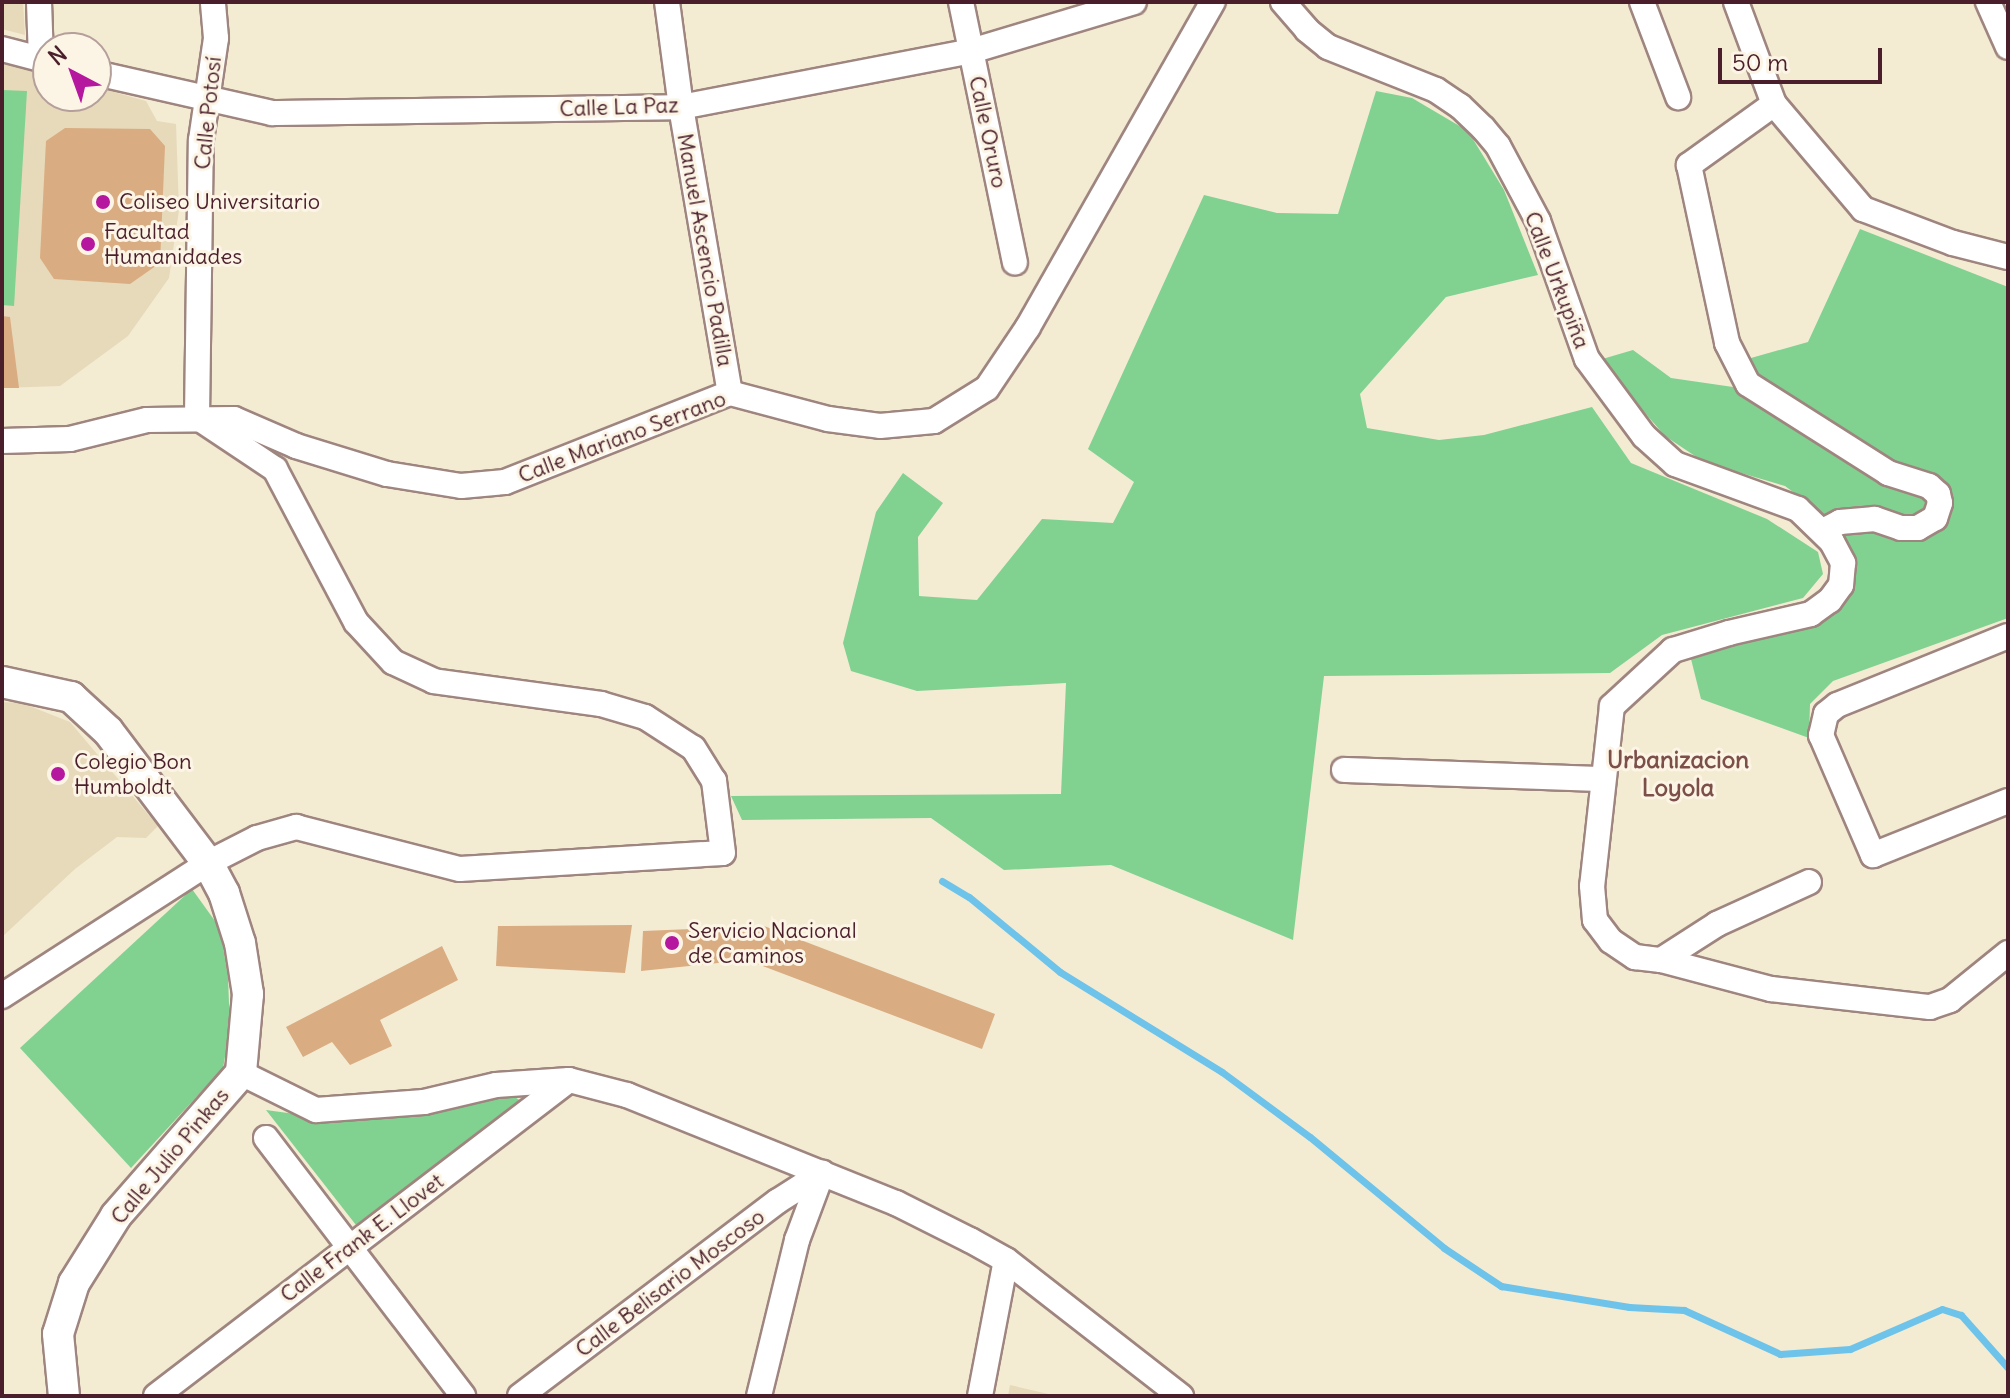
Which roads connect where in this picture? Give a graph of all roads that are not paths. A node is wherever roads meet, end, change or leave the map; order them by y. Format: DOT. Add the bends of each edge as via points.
graph roads {
  1 [pos="39,2"];
  2 [pos="213,2"];
  3 [pos="667,2"];
  4 [pos="961,2"];
  5 [pos="1134,2"];
  6 [pos="1213,2"];
  7 [pos="1283,2"];
  8 [pos="1642,2"];
  9 [pos="1736,2"];
  10 [pos="1988,2"];
  11 [pos="42,32"];
  12 [pos="2008,47"];
  13 [pos="2,49"];
  14 [pos="971,51"];
  15 [pos="32,57"];
  16 [pos="112,77"];
  17 [pos="1678,97"];
  18 [pos="207,101"];
  19 [pos="1774,104"];
  20 [pos="681,107"];
  21 [pos="2008,257"];
  22 [pos="1015,262"];
  23 [pos="730,393"];
  24 [pos="197,417"];
  25 [pos="2,441"];
  26 [pos="1823,531"];
  27 [pos="2008,636"];
  28 [pos="2,682"];
  29 [pos="1344,770"];
  30 [pos="1601,779"];
  31 [pos="2008,801"];
  32 [pos="208,863"];
  33 [pos="1809,882"];
  34 [pos="2008,953"];
  35 [pos="1661,960"];
  36 [pos="2,996"];
  37 [pos="241,1073"];
  38 [pos="569,1080"];
  39 [pos="266,1138"];
  40 [pos="822,1173"];
  41 [pos="350,1247"];
  42 [pos="1006,1260"];
  43 [pos="64,1396"];
  44 [pos="156,1396"];
  45 [pos="463,1396"];
  46 [pos="520,1396"];
  47 [pos="759,1396"];
  48 [pos="980,1396"];
  49 [pos="1181,1396"];
  1 -- 11 [label="street"];
  2 -- 18 [label="street, Calle Potosí" via="216,38"];
  3 -- 20 [label="street, Manuel Ascencio Padilla"];
  4 -- 14 [label="street, Calle Oruro"];
  5 -- 14 [label="street, Calle La Paz"];
  6 -- 23 [label="street, Calle Mariano Serrano" via="1028,327 987,388 934,421 880,426 828,419"];
  7 -- 26 [label="street, Calle Urkupiña" via="1328,47 1436,90 1498,146 1538,221 1587,359 1644,436 1675,464 1798,509"];
  8 -- 17 [label="street"];
  9 -- 19 [label="street"];
  10 -- 12 [label="street"];
  13 -- 15 [label="street"];
  14 -- 20 [label="street, Calle La Paz"];
  14 -- 22 [label="street, Calle Oruro"];
  16 -- 18 [label="street, Calle La Paz"];
  18 -- 20 [label="street, Calle La Paz" via="272,113"];
  18 -- 24 [label="street, Calle Potosí" via="201,140"];
  19 -- 21 [label="street" via="1863,209"];
  19 -- 26 [label="street" via="1689,165 1727,343 1748,384 1888,473 1929,486 1940,503 1935,518 1918,528 1875,519 1840,522"];
  20 -- 23 [label="street, Manuel Ascencio Padilla"];
  23 -- 24 [label="street, Calle Mariano Serrano" via="505,482 461,486 387,474 296,446 234,419"];
  24 -- 25 [label="street, Calle Mariano Serrano" via="147,420 70,439"];
  24 -- 32 [label="street" via="275,469 356,622 393,662 434,681 601,704 645,717 693,748 714,781 723,853 460,869 296,827 257,838"];
  26 -- 30 [label="street, Calle Urkupiña" via="1843,563 1841,585 1830,600 1811,614 1673,650 1612,706"];
  27 -- 31 [label="street" via="1837,705 1826,714 1821,735 1873,855"];
  28 -- 32 [label="street, Calle Julio Pinkas" via="71,697 108,731"];
  29 -- 30 [label="street"];
  30 -- 35 [label="street, Calle Urkupiña" via="1592,886 1595,920 1611,941 1635,957"];
  32 -- 36 [label="street"];
  32 -- 37 [label="street, Calle Julio Pinkas" via="240,943 248,994"];
  33 -- 35 [label="street" via="1717,924"];
  34 -- 35 [label="street, Calle Urkupiña" via="1950,1000 1930,1007 1771,989"];
  37 -- 38 [label="street" via="316,1110 424,1102 496,1085"];
  37 -- 43 [label="street, Calle Julio Pinkas" via="116,1216 74,1283 58,1334"];
  38 -- 40 [label="street" via="627,1095"];
  38 -- 41 [label="street, Calle Frank E. Llovet"];
  39 -- 41 [label="street"];
  40 -- 42 [label="street" via="896,1203"];
  40 -- 46 [label="street, Calle Belisario Moscoso"];
  40 -- 47 [label="street" via="797,1240"];
  41 -- 44 [label="street, Calle Frank E. Llovet"];
  41 -- 45 [label="street"];
  42 -- 48 [label="street"];
  42 -- 49 [label="street"];
}
